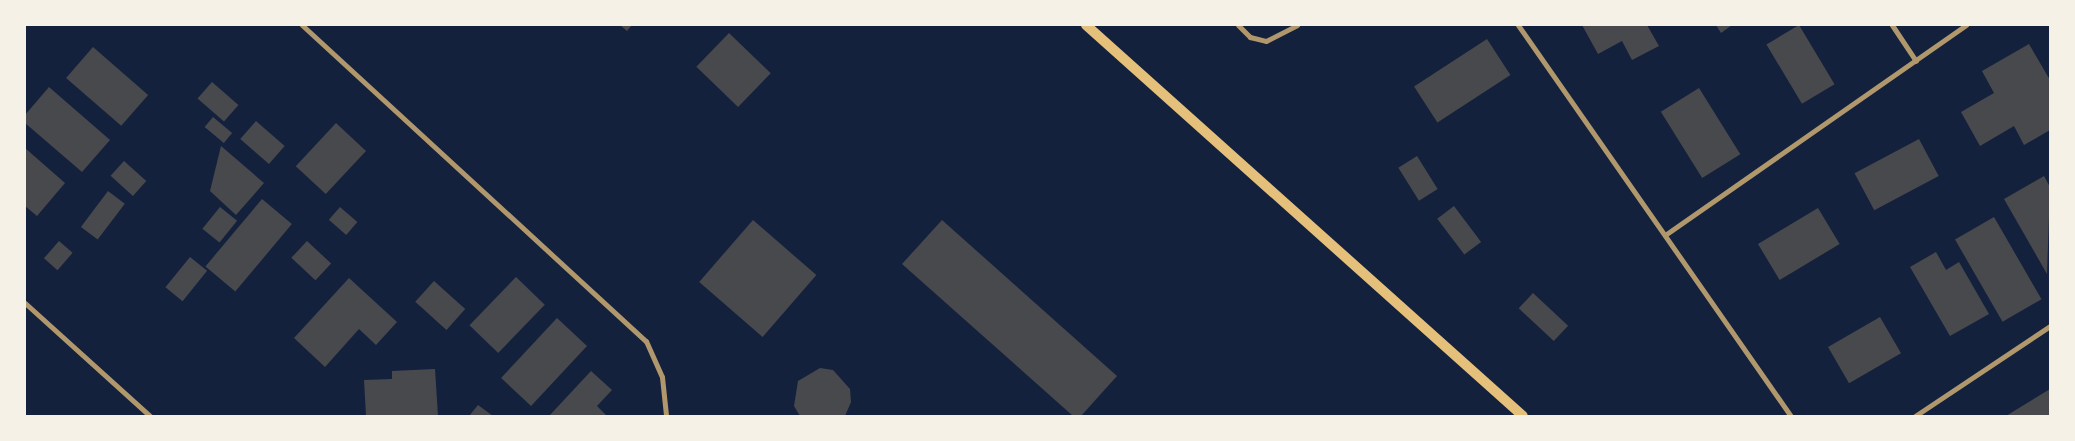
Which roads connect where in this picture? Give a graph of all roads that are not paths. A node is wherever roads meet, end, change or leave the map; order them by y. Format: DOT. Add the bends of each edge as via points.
graph roads {
  1 [pos="302,25"];
  2 [pos="1086,25"];
  3 [pos="1238,25"];
  4 [pos="1297,25"];
  5 [pos="1518,25"];
  6 [pos="1892,25"];
  7 [pos="1966,25"];
  8 [pos="1916,61"];
  9 [pos="1665,235"];
  10 [pos="25,303"];
  11 [pos="2050,326"];
  12 [pos="150,416"];
  13 [pos="666,416"];
  14 [pos="1523,416"];
  15 [pos="1791,416"];
  16 [pos="1915,416"];
  1 -- 13 [label="street" via="646,341 662,377"];
  2 -- 14 [label="main road"];
  3 -- 4 [label="street" via="1250,37 1266,40"];
  5 -- 9 [label="street"];
  6 -- 8 [label="street"];
  7 -- 8 [label="street"];
  8 -- 9 [label="street"];
  9 -- 15 [label="street"];
  10 -- 12 [label="street"];
  11 -- 16 [label="street"];
}
